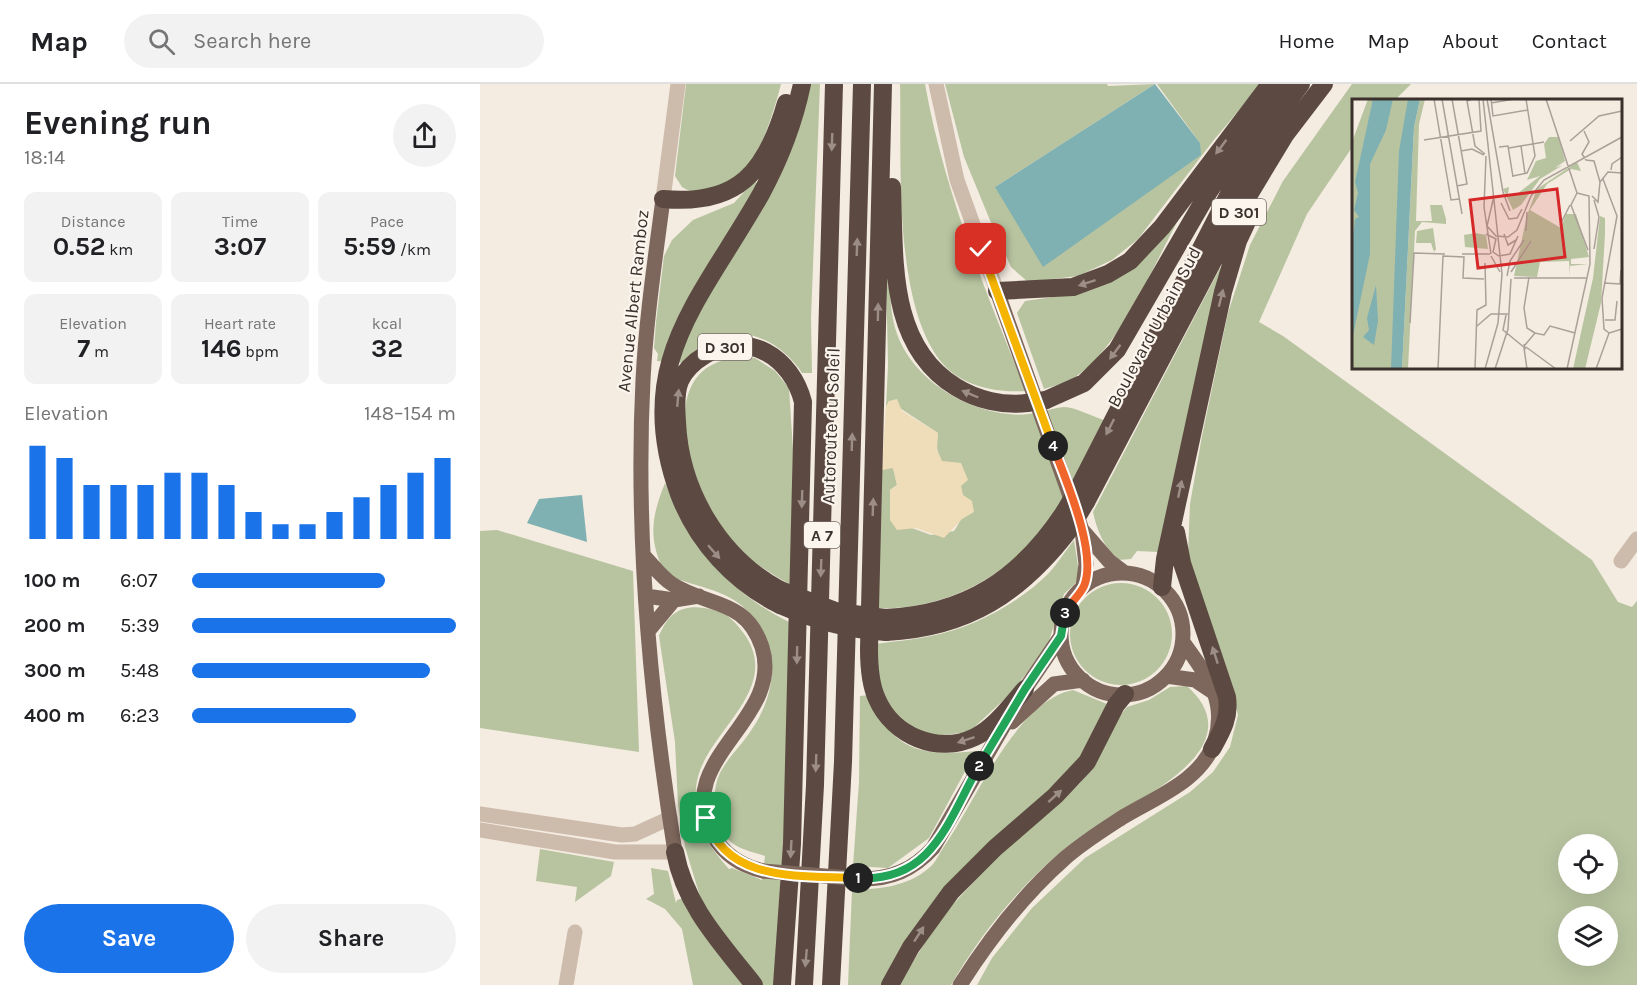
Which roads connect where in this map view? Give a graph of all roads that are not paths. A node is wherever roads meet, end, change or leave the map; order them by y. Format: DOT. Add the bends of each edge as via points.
graph roads {
  1 [pos="678,84"];
  2 [pos="790,84"];
  3 [pos="802,84"];
  4 [pos="834,84"];
  5 [pos="862,84"];
  6 [pos="884,84"];
  7 [pos="936,84"];
  8 [pos="1270,84"];
  9 [pos="1286,84"];
  10 [pos="1301,84"];
  11 [pos="1324,84"];
  12 [pos="1285,135"];
  13 [pos="663,200"];
  14 [pos="997,291"];
  15 [pos="1083,493"];
  16 [pos="1174,517"];
  17 [pos="1072,523"];
  18 [pos="1637,539"];
  19 [pos="643,555"];
  20 [pos="1622,561"];
  21 [pos="1125,573"];
  22 [pos="672,584"];
  23 [pos="1083,587"];
  24 [pos="1162,587"];
  25 [pos="646,591"];
  26 [pos="699,596"];
  27 [pos="780,598"];
  28 [pos="674,600"];
  29 [pos="649,630"];
  30 [pos="1061,636"];
  31 [pos="1183,642"];
  32 [pos="1166,676"];
  33 [pos="1083,680"];
  34 [pos="1025,689"];
  35 [pos="1213,692"];
  36 [pos="1125,694"];
  37 [pos="1003,730"];
  38 [pos="1212,749"];
  39 [pos="480,814"];
  40 [pos="670,818"];
  41 [pos="480,830"];
  42 [pos="675,852"];
  43 [pos="574,932"];
  44 [pos="566,985"];
  45 [pos="754,985"];
  46 [pos="782,985"];
  47 [pos="804,985"];
  48 [pos="831,985"];
  49 [pos="890,985"];
  50 [pos="962,985"];
  1 -- 13 [label="street, Avenue Albert Ramboz"];
  2 -- 13 [label="highway" via="771,144 743,182 709,199"];
  3 -- 27 [label="highway, D 301, one-way" via="777,163 685,322 666,377 663,407 667,455 691,520 728,568 757,592"];
  4 -- 47 [label="highway, Autoroute du Soleil / A 7, one-way" via="814,805"];
  48 -- 5 [label="highway, Autoroute du Soleil / A 7, one-way" via="843,762"];
  9 -- 6 [label="highway, one-way, bridge" via="1208,193 1117,350 1084,383 1027,404 999,403 959,389 931,367 910,334 897,281 889,100"];
  34 -- 6 [label="highway, one-way" via="981,734 943,744 917,739 896,725 881,706 871,680"];
  7 -- 14 [label="street" via="954,170"];
  8 -- 14 [label="highway, one-way" via="1162,227 1130,261 1073,287"];
  10 -- 15 [label="highway, D 301, one-way" via="1233,188"];
  11 -- 12 [label="highway, Boulevard Urbain Sud / D 301"];
  12 -- 15 [label="highway, Boulevard Urbain Sud / D 301"];
  16 -- 12 [label="highway, one-way" via="1230,267"];
  13 -- 19 [label="main road, Avenue Albert Ramboz" via="642,382"];
  14 -- 17 [label="main road"];
  15 -- 17 [label="highway, D 301, bridge"];
  16 -- 24 [label="highway"];
  38 -- 16 [label="highway, one-way" via="1225,726 1227,697 1182,563"];
  17 -- 21 [label="main road"];
  17 -- 23 [label="main road" via="1086,556"];
  17 -- 27 [label="highway, D 301, bridge" via="986,591 885,625"];
  18 -- 20 [label="street"];
  19 -- 22 [label="main road"];
  19 -- 25 [label="main road, Avenue Albert Ramboz"];
  21 -- 23 [label="main road" via="1103,576"];
  21 -- 24 [label="main road"];
  22 -- 25 [label="main road"];
  22 -- 26 [label="main road"];
  23 -- 30 [label="main road" via="1065,613"];
  24 -- 31 [label="main road" via="1178,608"];
  25 -- 28 [label="main road"];
  25 -- 29 [label="main road, Avenue Albert Ramboz"];
  26 -- 28 [label="main road"];
  26 -- 37 [label="main road, bridge" via="722,603 742,616 756,633 763,653 760,694 716,760 703,800 708,825 719,845 738,862 763,871 862,879 902,872 928,854 942,835"];
  27 -- 46 [label="highway, D 301, one-way" via="720,538 696,501 684,466 676,417 680,381 696,361 717,349 750,346 769,353 790,372 800,393 804,420 792,844"];
  28 -- 29 [label="main road"];
  29 -- 40 [label="main road, Avenue Albert Ramboz"];
  30 -- 33 [label="main road" via="1068,660"];
  30 -- 34 [label="main road"];
  31 -- 32 [label="main road"];
  31 -- 35 [label="main road" via="1208,675"];
  32 -- 35 [label="main road" via="1195,680"];
  32 -- 36 [label="main road" via="1147,689"];
  33 -- 36 [label="main road" via="1102,691"];
  33 -- 37 [label="main road" via="1054,684"];
  34 -- 37 [label="main road"];
  35 -- 38 [label="main road" via="1218,724"];
  49 -- 36 [label="highway, one-way" via="911,947 951,892 1087,762"];
  38 -- 50 [label="main road" via="1198,769 1183,781 1102,830 1054,868 1012,911"];
  39 -- 40 [label="street" via="622,835 641,832"];
  40 -- 42 [label="main road, Avenue Albert Ramboz"];
  41 -- 42 [label="street" via="615,852"];
  42 -- 45 [label="highway" via="693,903"];
  43 -- 44 [label="street"];
}
